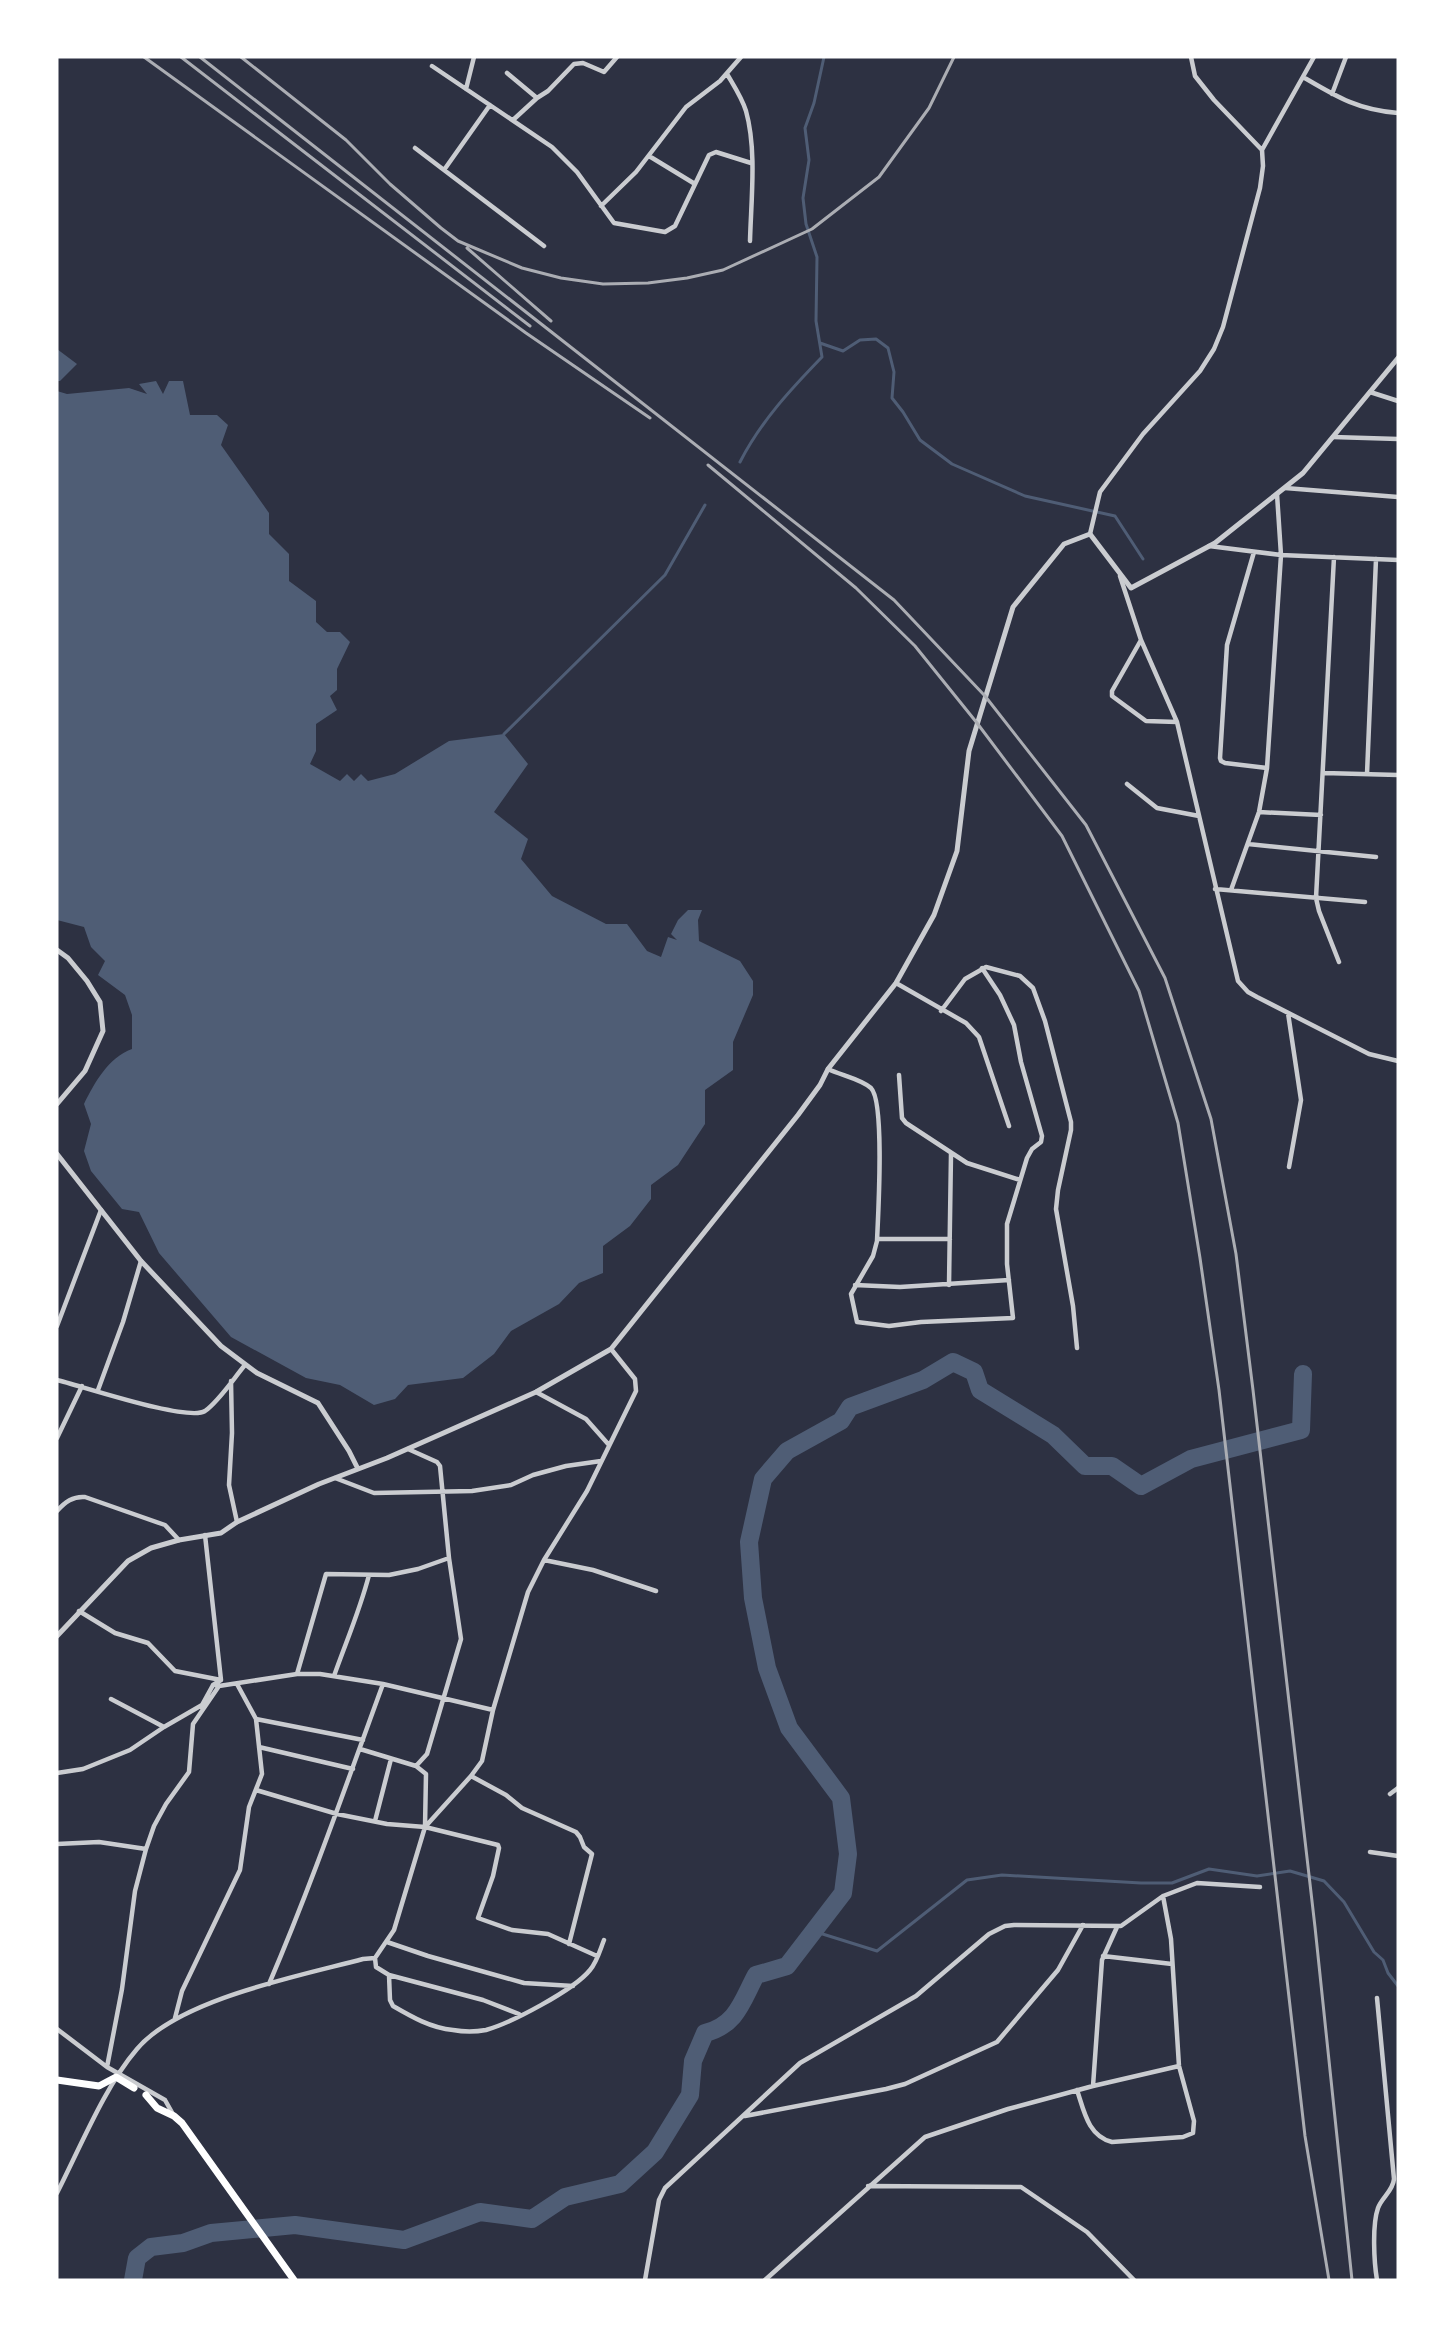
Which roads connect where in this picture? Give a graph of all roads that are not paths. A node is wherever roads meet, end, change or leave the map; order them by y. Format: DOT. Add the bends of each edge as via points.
graph roads {
  1 [pos="474,57"];
  2 [pos="617,57"];
  3 [pos="741,57"];
  4 [pos="1191,57"];
  5 [pos="1314,57"];
  6 [pos="1347,57"];
  7 [pos="432,66"];
  8 [pos="507,73"];
  9 [pos="727,74"];
  10 [pos="1303,77"];
  11 [pos="466,89"];
  12 [pos="1332,94"];
  13 [pos="537,98"];
  14 [pos="490,105"];
  15 [pos="1398,113"];
  16 [pos="513,120"];
  17 [pos="415,148"];
  18 [pos="1262,150"];
  19 [pos="649,156"];
  20 [pos="751,163"];
  21 [pos="444,170"];
  22 [pos="695,184"];
  23 [pos="601,206"];
  24 [pos="750,241"];
  25 [pos="544,246"];
  26 [pos="1398,358"];
  27 [pos="1370,392"];
  28 [pos="1398,401"];
  29 [pos="1333,437"];
  30 [pos="1398,439"];
  31 [pos="1285,488"];
  32 [pos="1277,494"];
  33 [pos="1398,497"];
  34 [pos="1090,534"];
  35 [pos="1209,546"];
  36 [pos="1254,552"];
  37 [pos="1281,555"];
  38 [pos="1335,557"];
  39 [pos="1376,559"];
  40 [pos="1398,560"];
  41 [pos="1120,573"];
  42 [pos="1141,640"];
  43 [pos="1177,722"];
  44 [pos="1267,768"];
  45 [pos="1324,773"];
  46 [pos="1367,774"];
  47 [pos="1398,775"];
  48 [pos="1127,784"];
  49 [pos="1259,812"];
  50 [pos="1322,815"];
  51 [pos="1199,816"];
  52 [pos="1248,844"];
  53 [pos="1320,852"];
  54 [pos="1376,857"];
  55 [pos="1215,889"];
  56 [pos="1232,890"];
  57 [pos="1316,898"];
  58 [pos="1365,902"];
  59 [pos="57,950"];
  60 [pos="1339,962"];
  61 [pos="982,968"];
  62 [pos="896,983"];
  63 [pos="941,1011"];
  64 [pos="1288,1013"];
  65 [pos="1398,1061"];
  66 [pos="828,1069"];
  67 [pos="898,1075"];
  68 [pos="57,1104"];
  69 [pos="1009,1126"];
  70 [pos="57,1154"];
  71 [pos="951,1154"];
  72 [pos="1289,1167"];
  73 [pos="1020,1180"];
  74 [pos="101,1210"];
  75 [pos="877,1239"];
  76 [pos="950,1239"];
  77 [pos="141,1261"];
  78 [pos="1009,1280"];
  79 [pos="855,1285"];
  80 [pos="949,1285"];
  81 [pos="57,1326"];
  82 [pos="1077,1348"];
  83 [pos="611,1349"];
  84 [pos="245,1365"];
  85 [pos="57,1380"];
  86 [pos="231,1381"];
  87 [pos="82,1386"];
  88 [pos="98,1390"];
  89 [pos="536,1392"];
  90 [pos="57,1438"];
  91 [pos="609,1445"];
  92 [pos="408,1449"];
  93 [pos="601,1461"];
  94 [pos="358,1469"];
  95 [pos="335,1478"];
  96 [pos="444,1492"];
  97 [pos="57,1511"];
  98 [pos="237,1522"];
  99 [pos="205,1535"];
  100 [pos="179,1540"];
  101 [pos="449,1558"];
  102 [pos="544,1560"];
  103 [pos="369,1575"];
  104 [pos="656,1591"];
  105 [pos="80,1611"];
  106 [pos="57,1636"];
  107 [pos="297,1674"];
  108 [pos="334,1676"];
  109 [pos="218,1684"];
  110 [pos="237,1684"];
  111 [pos="383,1684"];
  112 [pos="442,1698"];
  113 [pos="111,1699"];
  114 [pos="492,1710"];
  115 [pos="256,1719"];
  116 [pos="164,1727"];
  117 [pos="363,1740"];
  118 [pos="259,1747"];
  119 [pos="360,1749"];
  120 [pos="391,1759"];
  121 [pos="416,1766"];
  122 [pos="353,1769"];
  123 [pos="57,1773"];
  124 [pos="471,1776"];
  125 [pos="1398,1788"];
  126 [pos="256,1790"];
  127 [pos="1390,1794"];
  128 [pos="337,1814"];
  129 [pos="375,1821"];
  130 [pos="425,1827"];
  131 [pos="57,1844"];
  132 [pos="146,1849"];
  133 [pos="1370,1852"];
  134 [pos="1398,1856"];
  135 [pos="1260,1887"];
  136 [pos="1163,1896"];
  137 [pos="1083,1925"];
  138 [pos="1117,1926"];
  139 [pos="604,1941"];
  140 [pos="387,1942"];
  141 [pos="569,1944"];
  142 [pos="597,1956"];
  143 [pos="1103,1956"];
  144 [pos="375,1958"];
  145 [pos="1172,1964"];
  146 [pos="389,1975"];
  147 [pos="269,1984"];
  148 [pos="573,1986"];
  149 [pos="1377,1998"];
  150 [pos="520,2014"];
  151 [pos="175,2018"];
  152 [pos="57,2029"];
  153 [pos="1179,2066"];
  154 [pos="107,2067"];
  155 [pos="117,2076"];
  156 [pos="57,2080"];
  157 [pos="1093,2086"];
  158 [pos="134,2088"];
  159 [pos="1077,2090"];
  160 [pos="146,2095"];
  161 [pos="174,2116"];
  162 [pos="745,2116"];
  163 [pos="868,2186"];
  164 [pos="57,2193"];
  165 [pos="294,2280"];
  166 [pos="645,2280"];
  167 [pos="765,2280"];
  168 [pos="1134,2280"];
  169 [pos="1377,2280"];
  1 -- 11 [label="street"];
  2 -- 13 [label="street" via="604,72 583,63 574,64 548,92"];
  3 -- 9 [label="street"];
  4 -- 18 [label="street" via="1196,76 1214,100"];
  5 -- 10 [label="street"];
  6 -- 12 [label="street"];
  7 -- 11 [label="street"];
  8 -- 13 [label="street"];
  9 -- 19 [label="street" via="692,100"];
  9 -- 20 [label="street" via="746,112"];
  10 -- 12 [label="street"];
  10 -- 18 [label="street"];
  11 -- 14 [label="street"];
  12 -- 15 [label="street" via="1368,110"];
  13 -- 16 [label="street"];
  14 -- 16 [label="street"];
  14 -- 21 [label="street"];
  16 -- 23 [label="street" via="566,159"];
  17 -- 21 [label="street"];
  18 -- 34 [label="street" via="1260,188 1214,350 1100,492"];
  19 -- 22 [label="street"];
  19 -- 23 [label="street"];
  20 -- 22 [label="street" via="713,152"];
  20 -- 24 [label="street"];
  21 -- 25 [label="street"];
  22 -- 23 [label="street" via="670,231 620,225"];
  26 -- 27 [label="street"];
  27 -- 28 [label="street"];
  27 -- 29 [label="street"];
  29 -- 30 [label="street"];
  29 -- 31 [label="street" via="1304,473"];
  31 -- 32 [label="street"];
  31 -- 33 [label="street"];
  32 -- 35 [label="street"];
  32 -- 37 [label="street"];
  34 -- 41 [label="street"];
  34 -- 62 [label="street" via="1064,544 1013,607 969,751 957,851 934,915"];
  35 -- 36 [label="street"];
  35 -- 41 [label="street" via="1131,588"];
  36 -- 37 [label="street"];
  36 -- 44 [label="street" via="1227,645 1220,758 1225,763"];
  37 -- 38 [label="street"];
  37 -- 44 [label="street"];
  38 -- 39 [label="street"];
  38 -- 45 [label="street"];
  39 -- 40 [label="street"];
  39 -- 46 [label="street"];
  41 -- 42 [label="street"];
  42 -- 43 [label="street"];
  42 -- 43 [label="street" via="1112,696 1146,721"];
  43 -- 51 [label="street"];
  44 -- 49 [label="street"];
  45 -- 46 [label="street"];
  45 -- 50 [label="street"];
  46 -- 47 [label="street"];
  48 -- 51 [label="street" via="1157,808"];
  49 -- 50 [label="street"];
  49 -- 52 [label="street"];
  50 -- 53 [label="street"];
  51 -- 55 [label="street"];
  52 -- 53 [label="street"];
  52 -- 56 [label="street"];
  53 -- 54 [label="street"];
  53 -- 57 [label="street"];
  55 -- 56 [label="street"];
  55 -- 64 [label="street" via="1238,981 1248,992"];
  56 -- 57 [label="street"];
  57 -- 58 [label="street"];
  57 -- 60 [label="street"];
  59 -- 68 [label="street" via="96,995 103,1031 85,1071"];
  61 -- 63 [label="street" via="961,983"];
  61 -- 73 [label="street" via="1014,1025 1042,1136 1040,1144 1029,1153"];
  61 -- 82 [label="street" via="1020,976 1033,988 1058,1069 1071,1130 1057,1194 1057,1220"];
  62 -- 63 [label="street"];
  62 -- 66 [label="street"];
  63 -- 69 [label="street" via="966,1023 981,1040"];
  64 -- 65 [label="street" via="1369,1054"];
  64 -- 72 [label="street" via="1301,1100"];
  66 -- 75 [label="street" via="868,1086 876,1096 880,1147"];
  66 -- 83 [label="street" via="798,1115"];
  67 -- 71 [label="street" via="904,1121"];
  70 -- 74 [label="street"];
  71 -- 73 [label="street"];
  71 -- 76 [label="street"];
  73 -- 78 [label="street" via="1007,1224"];
  74 -- 77 [label="street"];
  74 -- 81 [label="street"];
  75 -- 76 [label="street"];
  75 -- 79 [label="street" via="873,1256"];
  76 -- 80 [label="street"];
  77 -- 84 [label="street" via="221,1346"];
  77 -- 88 [label="street"];
  78 -- 79 [label="street" via="1012,1319 890,1326 856,1322 850,1294"];
  78 -- 80 [label="street"];
  79 -- 80 [label="street"];
  83 -- 89 [label="street"];
  83 -- 91 [label="street" via="635,1378 636,1385 634,1397"];
  84 -- 86 [label="street"];
  84 -- 94 [label="street" via="318,1403"];
  85 -- 87 [label="street"];
  86 -- 88 [label="street" via="206,1410 198,1413 168,1411"];
  86 -- 98 [label="street" via="229,1485"];
  87 -- 88 [label="street"];
  87 -- 90 [label="street"];
  89 -- 91 [label="street" via="586,1419"];
  89 -- 92 [label="street"];
  91 -- 93 [label="street"];
  92 -- 94 [label="street"];
  92 -- 96 [label="street" via="439,1464"];
  93 -- 96 [label="street" via="561,1467 511,1485"];
  93 -- 102 [label="street"];
  94 -- 95 [label="street"];
  95 -- 96 [label="street" via="374,1493"];
  95 -- 98 [label="street"];
  96 -- 101 [label="street"];
  97 -- 100 [label="street" via="77,1496 85,1497 165,1525"];
  98 -- 99 [label="street" via="221,1533"];
  99 -- 100 [label="street"];
  99 -- 109 [label="street"];
  100 -- 105 [label="street" via="151,1548 128,1561"];
  101 -- 103 [label="street" via="402,1573"];
  101 -- 112 [label="street" via="461,1639"];
  102 -- 104 [label="street" via="593,1570"];
  102 -- 114 [label="street" via="528,1592"];
  103 -- 107 [label="street" via="326,1574"];
  103 -- 108 [label="street"];
  105 -- 106 [label="street"];
  105 -- 109 [label="street" via="115,1632 148,1643 175,1671"];
  107 -- 108 [label="street"];
  107 -- 110 [label="street"];
  108 -- 111 [label="street"];
  109 -- 110 [label="street"];
  109 -- 116 [label="street" via="202,1705"];
  109 -- 132 [label="street" via="193,1724 189,1772 158,1819"];
  110 -- 115 [label="street"];
  111 -- 112 [label="street"];
  111 -- 117 [label="street"];
  112 -- 114 [label="street"];
  112 -- 121 [label="street" via="427,1754"];
  113 -- 116 [label="street"];
  114 -- 124 [label="street" via="482,1761"];
  115 -- 117 [label="street"];
  115 -- 118 [label="street"];
  116 -- 123 [label="street" via="114,1758"];
  117 -- 119 [label="street"];
  118 -- 122 [label="street"];
  118 -- 126 [label="street" via="262,1774"];
  119 -- 120 [label="street"];
  119 -- 122 [label="street"];
  120 -- 121 [label="street"];
  120 -- 129 [label="street"];
  121 -- 130 [label="street" via="426,1774"];
  122 -- 128 [label="street"];
  124 -- 130 [label="street"];
  124 -- 141 [label="street" via="522,1808 576,1832 591,1852"];
  125 -- 127 [label="street"];
  126 -- 128 [label="street"];
  126 -- 151 [label="street" via="249,1808 240,1870 182,1991"];
  128 -- 129 [label="street"];
  128 -- 147 [label="street"];
  129 -- 130 [label="street"];
  130 -- 140 [label="street"];
  130 -- 141 [label="street" via="499,1846 479,1919 520,1932 543,1933"];
  131 -- 132 [label="street" via="99,1842"];
  132 -- 154 [label="street" via="135,1891"];
  133 -- 134 [label="street"];
  135 -- 136 [label="street" via="1197,1883"];
  136 -- 138 [label="street" via="1125,1925"];
  136 -- 145 [label="street"];
  137 -- 138 [label="street"];
  137 -- 162 [label="street" via="1014,1925 997,1930 924,1991 800,2063"];
  137 -- 162 [label="street" via="1058,1970 1004,2036 987,2048 905,2084"];
  138 -- 143 [label="street"];
  139 -- 142 [label="street"];
  140 -- 144 [label="street"];
  140 -- 148 [label="street" via="524,1983"];
  141 -- 142 [label="street"];
  142 -- 148 [label="street" via="590,1970"];
  143 -- 145 [label="street"];
  143 -- 157 [label="street"];
  144 -- 146 [label="street" via="376,1967"];
  144 -- 147 [label="street"];
  145 -- 153 [label="street"];
  146 -- 150 [label="street"];
  146 -- 150 [label="street" via="393,2006 428,2025 484,2030"];
  147 -- 151 [label="street"];
  148 -- 150 [label="street"];
  149 -- 169 [label="street" via="1394,2179 1378,2209 1374,2259"];
  151 -- 155 [label="street" via="138,2048"];
  152 -- 154 [label="street"];
  153 -- 157 [label="street"];
  153 -- 159 [label="street" via="1195,2127 1189,2136 1103,2140 1089,2125"];
  154 -- 155 [label="street"];
  155 -- 156 [label="main road" via="99,2086"];
  155 -- 158 [label="main road"];
  155 -- 161 [label="street" via="165,2100"];
  155 -- 164 [label="street"];
  157 -- 159 [label="street"];
  159 -- 163 [label="street" via="925,2137"];
  160 -- 161 [label="main road" via="157,2108"];
  161 -- 165 [label="main road" via="199,2145"];
  162 -- 166 [label="street" via="661,2193"];
  163 -- 167 [label="street"];
  163 -- 168 [label="street" via="1021,2187 1087,2232"];
}
